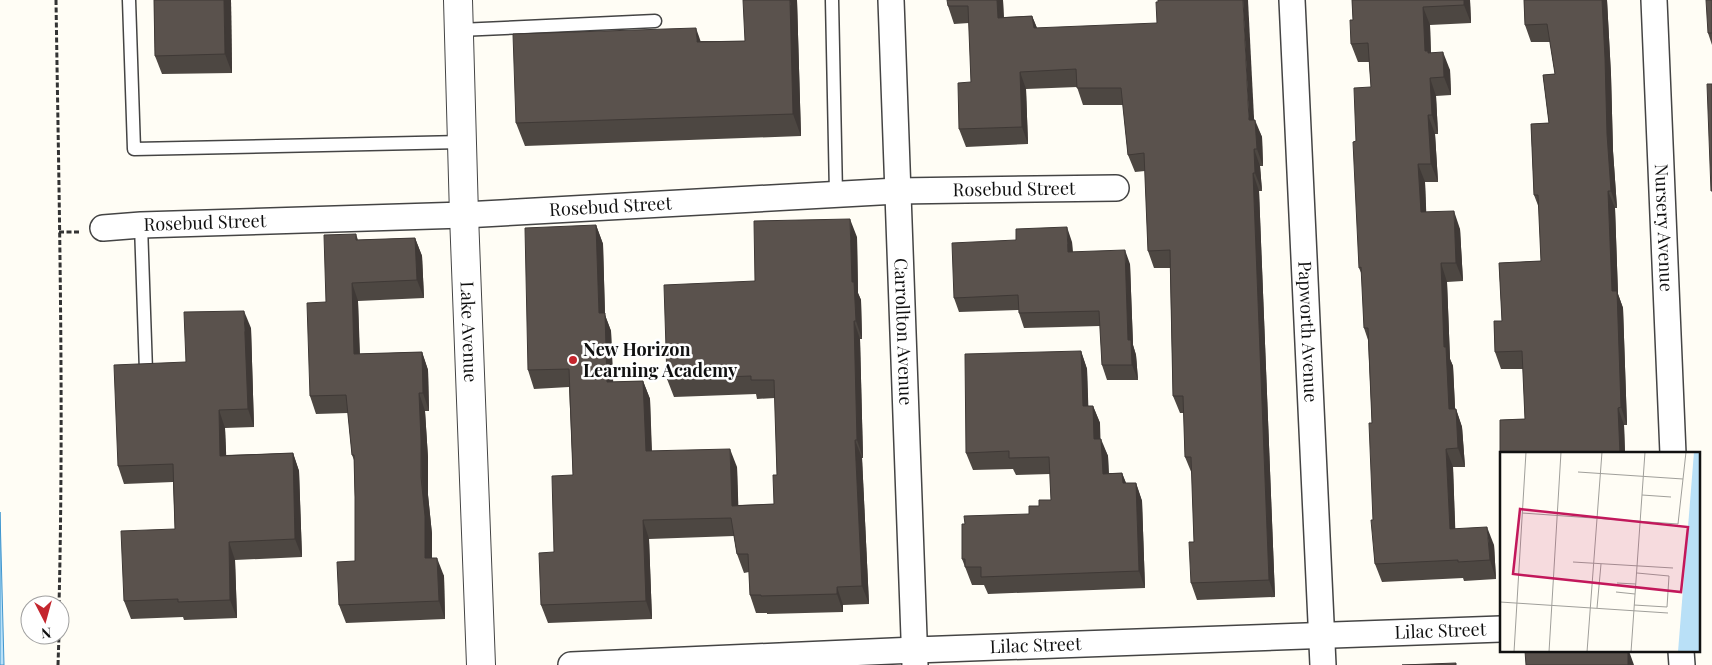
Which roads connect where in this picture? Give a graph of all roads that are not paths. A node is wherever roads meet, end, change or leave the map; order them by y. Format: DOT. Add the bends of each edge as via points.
graph roads {
  1 [pos="129,0"];
  2 [pos="458,0"];
  3 [pos="832,0"];
  4 [pos="891,0"];
  5 [pos="1292,0"];
  6 [pos="1654,0"];
  7 [pos="656,22"];
  8 [pos="459,30"];
  9 [pos="462,142"];
  10 [pos="1116,188"];
  11 [pos="897,191"];
  12 [pos="836,194"];
  13 [pos="464,215"];
  14 [pos="141,225"];
  15 [pos="103,228"];
  16 [pos="146,371"];
  17 [pos="1673,452"];
  18 [pos="1500,629"];
  19 [pos="1322,636"];
  20 [pos="1681,652"];
  21 [pos="915,658"];
  22 [pos="482,665"];
  23 [pos="571,665"];
  24 [pos="1323,665"];
  25 [pos="1682,665"];
  1 -- 9 [label="lane" via="134,149"];
  2 -- 8 [label="street, Lake Avenue"];
  3 -- 12 [label="lane"];
  4 -- 11 [label="street, Carrollton Avenue"];
  5 -- 19 [label="street, Papworth Avenue"];
  6 -- 17 [label="street, Nursery Avenue"];
  7 -- 8 [label="lane"];
  8 -- 9 [label="street, Lake Avenue"];
  9 -- 13 [label="street, Lake Avenue"];
  10 -- 11 [label="street, Rosebud Street"];
  11 -- 12 [label="street, Rosebud Street"];
  11 -- 21 [label="street, Carrollton Avenue"];
  12 -- 13 [label="street, Rosebud Street"];
  13 -- 14 [label="street, Rosebud Street"];
  13 -- 22 [label="street, Lake Avenue"];
  14 -- 15 [label="street, Rosebud Street"];
  14 -- 16 [label="lane"];
  18 -- 19 [label="street, Lilac Street"];
  19 -- 21 [label="street, Lilac Street"];
  19 -- 24 [label="street, Papworth Avenue"];
  20 -- 25 [label="street"];
  21 -- 23 [label="street, Lilac Street"];
}
